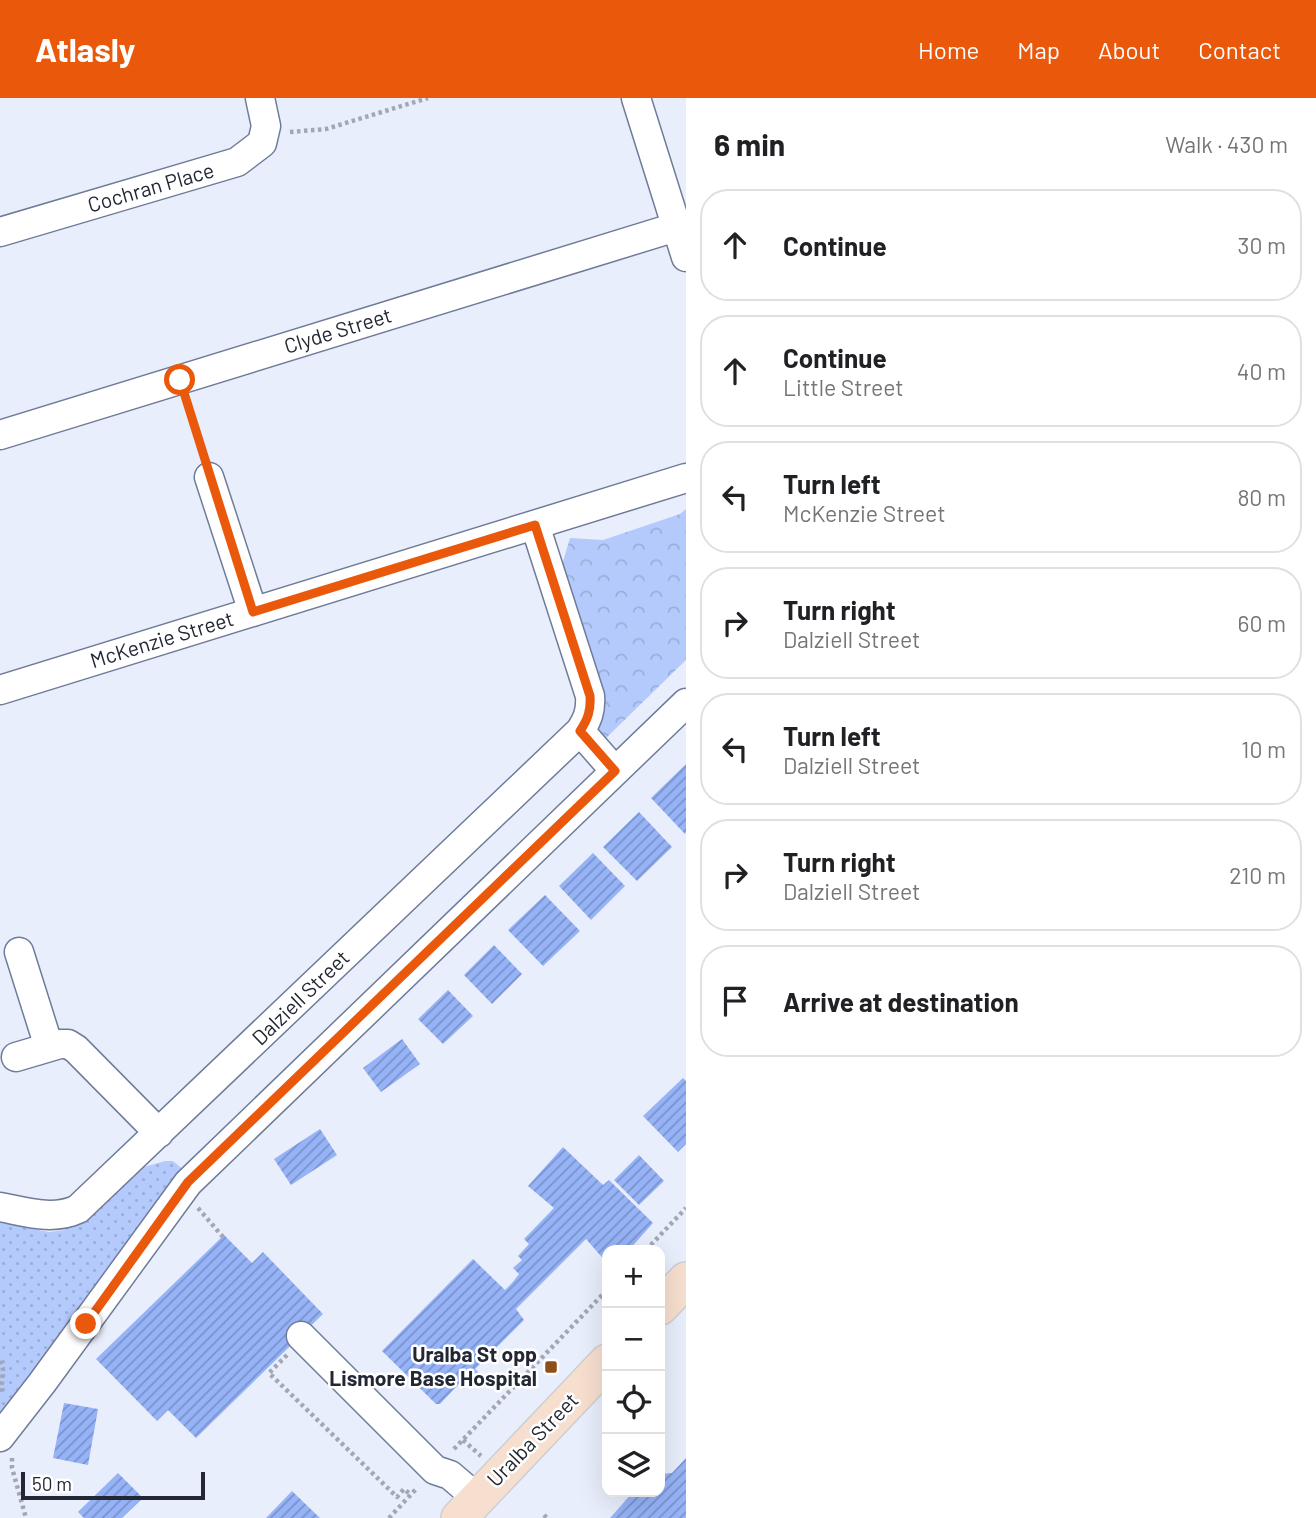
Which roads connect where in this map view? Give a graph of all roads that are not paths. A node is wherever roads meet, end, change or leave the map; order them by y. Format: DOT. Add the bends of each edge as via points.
graph roads {
  1 [pos="636,98"];
  2 [pos="263,113"];
  3 [pos="676,227"];
  4 [pos="0,232"];
  5 [pos="686,257"];
  6 [pos="0,435"];
  7 [pos="209,477"];
  8 [pos="686,478"];
  9 [pos="535,525"];
  10 [pos="253,612"];
  11 [pos="0,690"];
  12 [pos="686,704"];
  13 [pos="580,731"];
  14 [pos="615,771"];
  15 [pos="19,952"];
  16 [pos="49,1047"];
  17 [pos="16,1057"];
  18 [pos="159,1133"];
  19 [pos="0,1207"];
  20 [pos="686,1280"];
  21 [pos="665,1302"];
  22 [pos="298,1341"];
  23 [pos="602,1367"];
  24 [pos="0,1437"];
  25 [pos="468,1508"];
  1 -- 3 [label="street"];
  2 -- 4 [label="street, Cochran Place" via="262,143 237,162"];
  3 -- 5 [label="street"];
  3 -- 6 [label="street, Clyde Street"];
  7 -- 10 [label="street"];
  8 -- 9 [label="street, McKenzie Street"];
  9 -- 10 [label="street, McKenzie Street"];
  9 -- 13 [label="street, Dalziell Street" via="590,696 591,708"];
  10 -- 11 [label="street, McKenzie Street"];
  12 -- 14 [label="street"];
  13 -- 14 [label="street"];
  13 -- 18 [label="street, Dalziell Street"];
  14 -- 24 [label="street" via="188,1182"];
  15 -- 16 [label="street"];
  16 -- 17 [label="street"];
  16 -- 18 [label="street" via="68,1044 76,1049"];
  18 -- 19 [label="street, Dalziell Street" via="89,1200 68,1214"];
  20 -- 21 [label="main road"];
  22 -- 25 [label="street" via="435,1470 450,1475"];
  23 -- 25 [label="main road, Uralba Street"];
}
